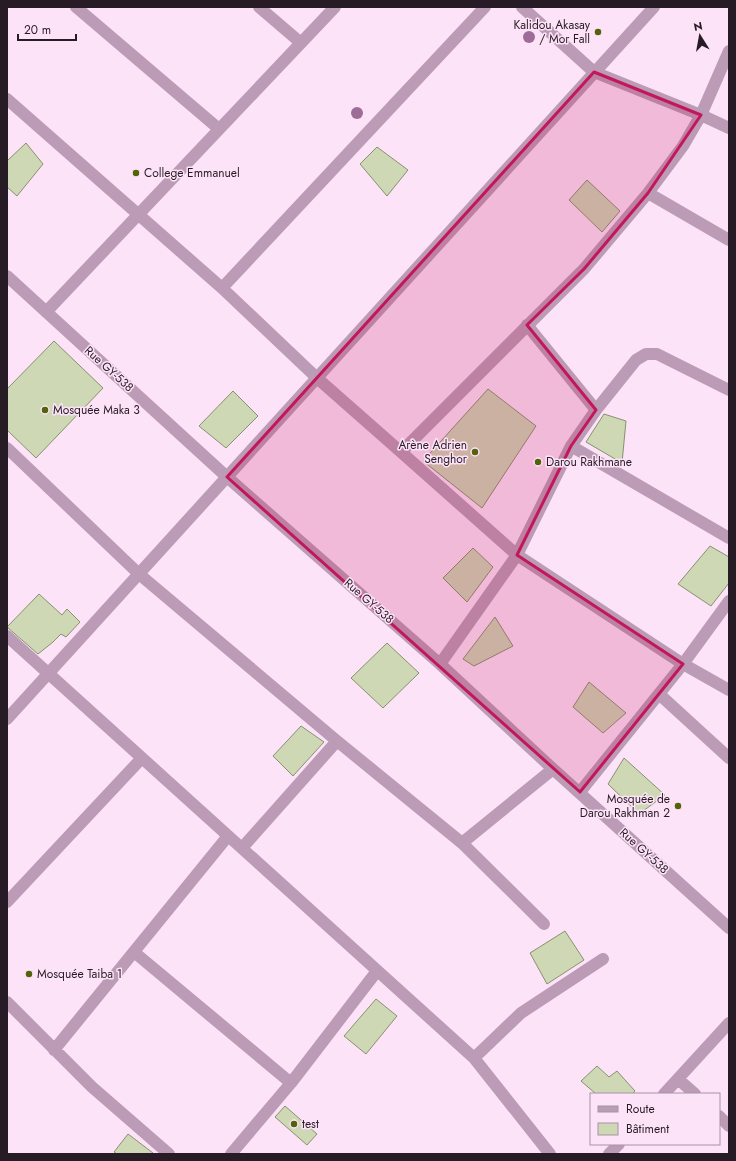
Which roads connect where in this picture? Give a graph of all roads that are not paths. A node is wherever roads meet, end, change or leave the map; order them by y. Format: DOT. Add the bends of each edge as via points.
graph roads {
  1 [pos="76,7"];
  2 [pos="259,7"];
  3 [pos="335,7"];
  4 [pos="485,7"];
  5 [pos="522,7"];
  6 [pos="654,7"];
  7 [pos="301,43"];
  8 [pos="729,51"];
  9 [pos="594,72"];
  10 [pos="7,99"];
  11 [pos="701,115"];
  12 [pos="729,128"];
  13 [pos="219,129"];
  14 [pos="648,194"];
  15 [pos="138,214"];
  16 [pos="729,240"];
  17 [pos="7,276"];
  18 [pos="222,288"];
  19 [pos="46,312"];
  20 [pos="527,325"];
  21 [pos="317,378"];
  22 [pos="729,390"];
  23 [pos="596,410"];
  24 [pos="571,446"];
  25 [pos="7,448"];
  26 [pos="401,452"];
  27 [pos="227,477"];
  28 [pos="729,538"];
  29 [pos="517,555"];
  30 [pos="139,574"];
  31 [pos="729,601"];
  32 [pos="7,636"];
  33 [pos="440,664"];
  34 [pos="683,664"];
  35 [pos="49,674"];
  36 [pos="729,690"];
  37 [pos="659,694"];
  38 [pos="7,719"];
  39 [pos="337,741"];
  40 [pos="142,758"];
  41 [pos="729,758"];
  42 [pos="553,769"];
  43 [pos="580,792"];
  44 [pos="228,836"];
  45 [pos="462,843"];
  46 [pos="242,848"];
  47 [pos="7,902"];
  48 [pos="544,924"];
  49 [pos="729,928"];
  50 [pos="134,952"];
  51 [pos="603,959"];
  52 [pos="377,971"];
  53 [pos="7,1002"];
  54 [pos="729,1023"];
  55 [pos="54,1050"];
  56 [pos="474,1058"];
  57 [pos="678,1079"];
  58 [pos="291,1083"];
  59 [pos="665,1093"];
  60 [pos="694,1093"];
  61 [pos="720,1117"];
  62 [pos="729,1126"];
  63 [pos="618,1145"];
  64 [pos="169,1154"];
  65 [pos="231,1154"];
  66 [pos="550,1154"];
  67 [pos="609,1154"];
  1 -- 13 [label="street"];
  2 -- 7 [label="street"];
  3 -- 7 [label="street"];
  4 -- 18 [label="street"];
  5 -- 9 [label="street"];
  6 -- 9 [label="street"];
  7 -- 13 [label="street"];
  8 -- 11 [label="street"];
  9 -- 11 [label="street"];
  9 -- 21 [label="street"];
  10 -- 15 [label="street"];
  11 -- 12 [label="street"];
  11 -- 14 [label="street" via="683,146"];
  13 -- 15 [label="street"];
  14 -- 16 [label="street"];
  14 -- 20 [label="street" via="584,269"];
  15 -- 18 [label="street"];
  15 -- 19 [label="street"];
  17 -- 19 [label="street, Rue GY-538"];
  18 -- 21 [label="street"];
  19 -- 27 [label="street, Rue GY-538"];
  20 -- 23 [label="street"];
  20 -- 26 [label="street"];
  21 -- 26 [label="street"];
  21 -- 27 [label="street"];
  22 -- 23 [label="street" via="657,354 646,354 636,360"];
  23 -- 24 [label="street"];
  24 -- 28 [label="street"];
  24 -- 29 [label="street"];
  25 -- 30 [label="street"];
  26 -- 29 [label="street"];
  27 -- 30 [label="street"];
  27 -- 33 [label="street, Rue GY-538"];
  29 -- 33 [label="street"];
  29 -- 34 [label="street"];
  30 -- 35 [label="street"];
  30 -- 39 [label="street"];
  31 -- 34 [label="street"];
  32 -- 35 [label="street"];
  33 -- 42 [label="street, Rue GY-538"];
  34 -- 36 [label="street"];
  34 -- 37 [label="street"];
  35 -- 38 [label="street"];
  35 -- 40 [label="street"];
  37 -- 41 [label="street"];
  37 -- 43 [label="street"];
  39 -- 45 [label="street"];
  39 -- 46 [label="street"];
  40 -- 44 [label="street"];
  40 -- 47 [label="street"];
  42 -- 43 [label="street, Rue GY-538"];
  42 -- 45 [label="street"];
  43 -- 49 [label="street, Rue GY-538"];
  44 -- 46 [label="street"];
  44 -- 50 [label="street"];
  45 -- 48 [label="street"];
  46 -- 52 [label="street"];
  50 -- 55 [label="street"];
  50 -- 58 [label="street"];
  51 -- 56 [label="street" via="521,1013"];
  52 -- 56 [label="street"];
  52 -- 58 [label="street"];
  53 -- 55 [label="street"];
  54 -- 57 [label="street"];
  55 -- 64 [label="street"];
  56 -- 66 [label="street"];
  57 -- 59 [label="street"];
  57 -- 60 [label="street"];
  58 -- 65 [label="street"];
  61 -- 62 [label="street"];
  63 -- 67 [label="street"];
}
